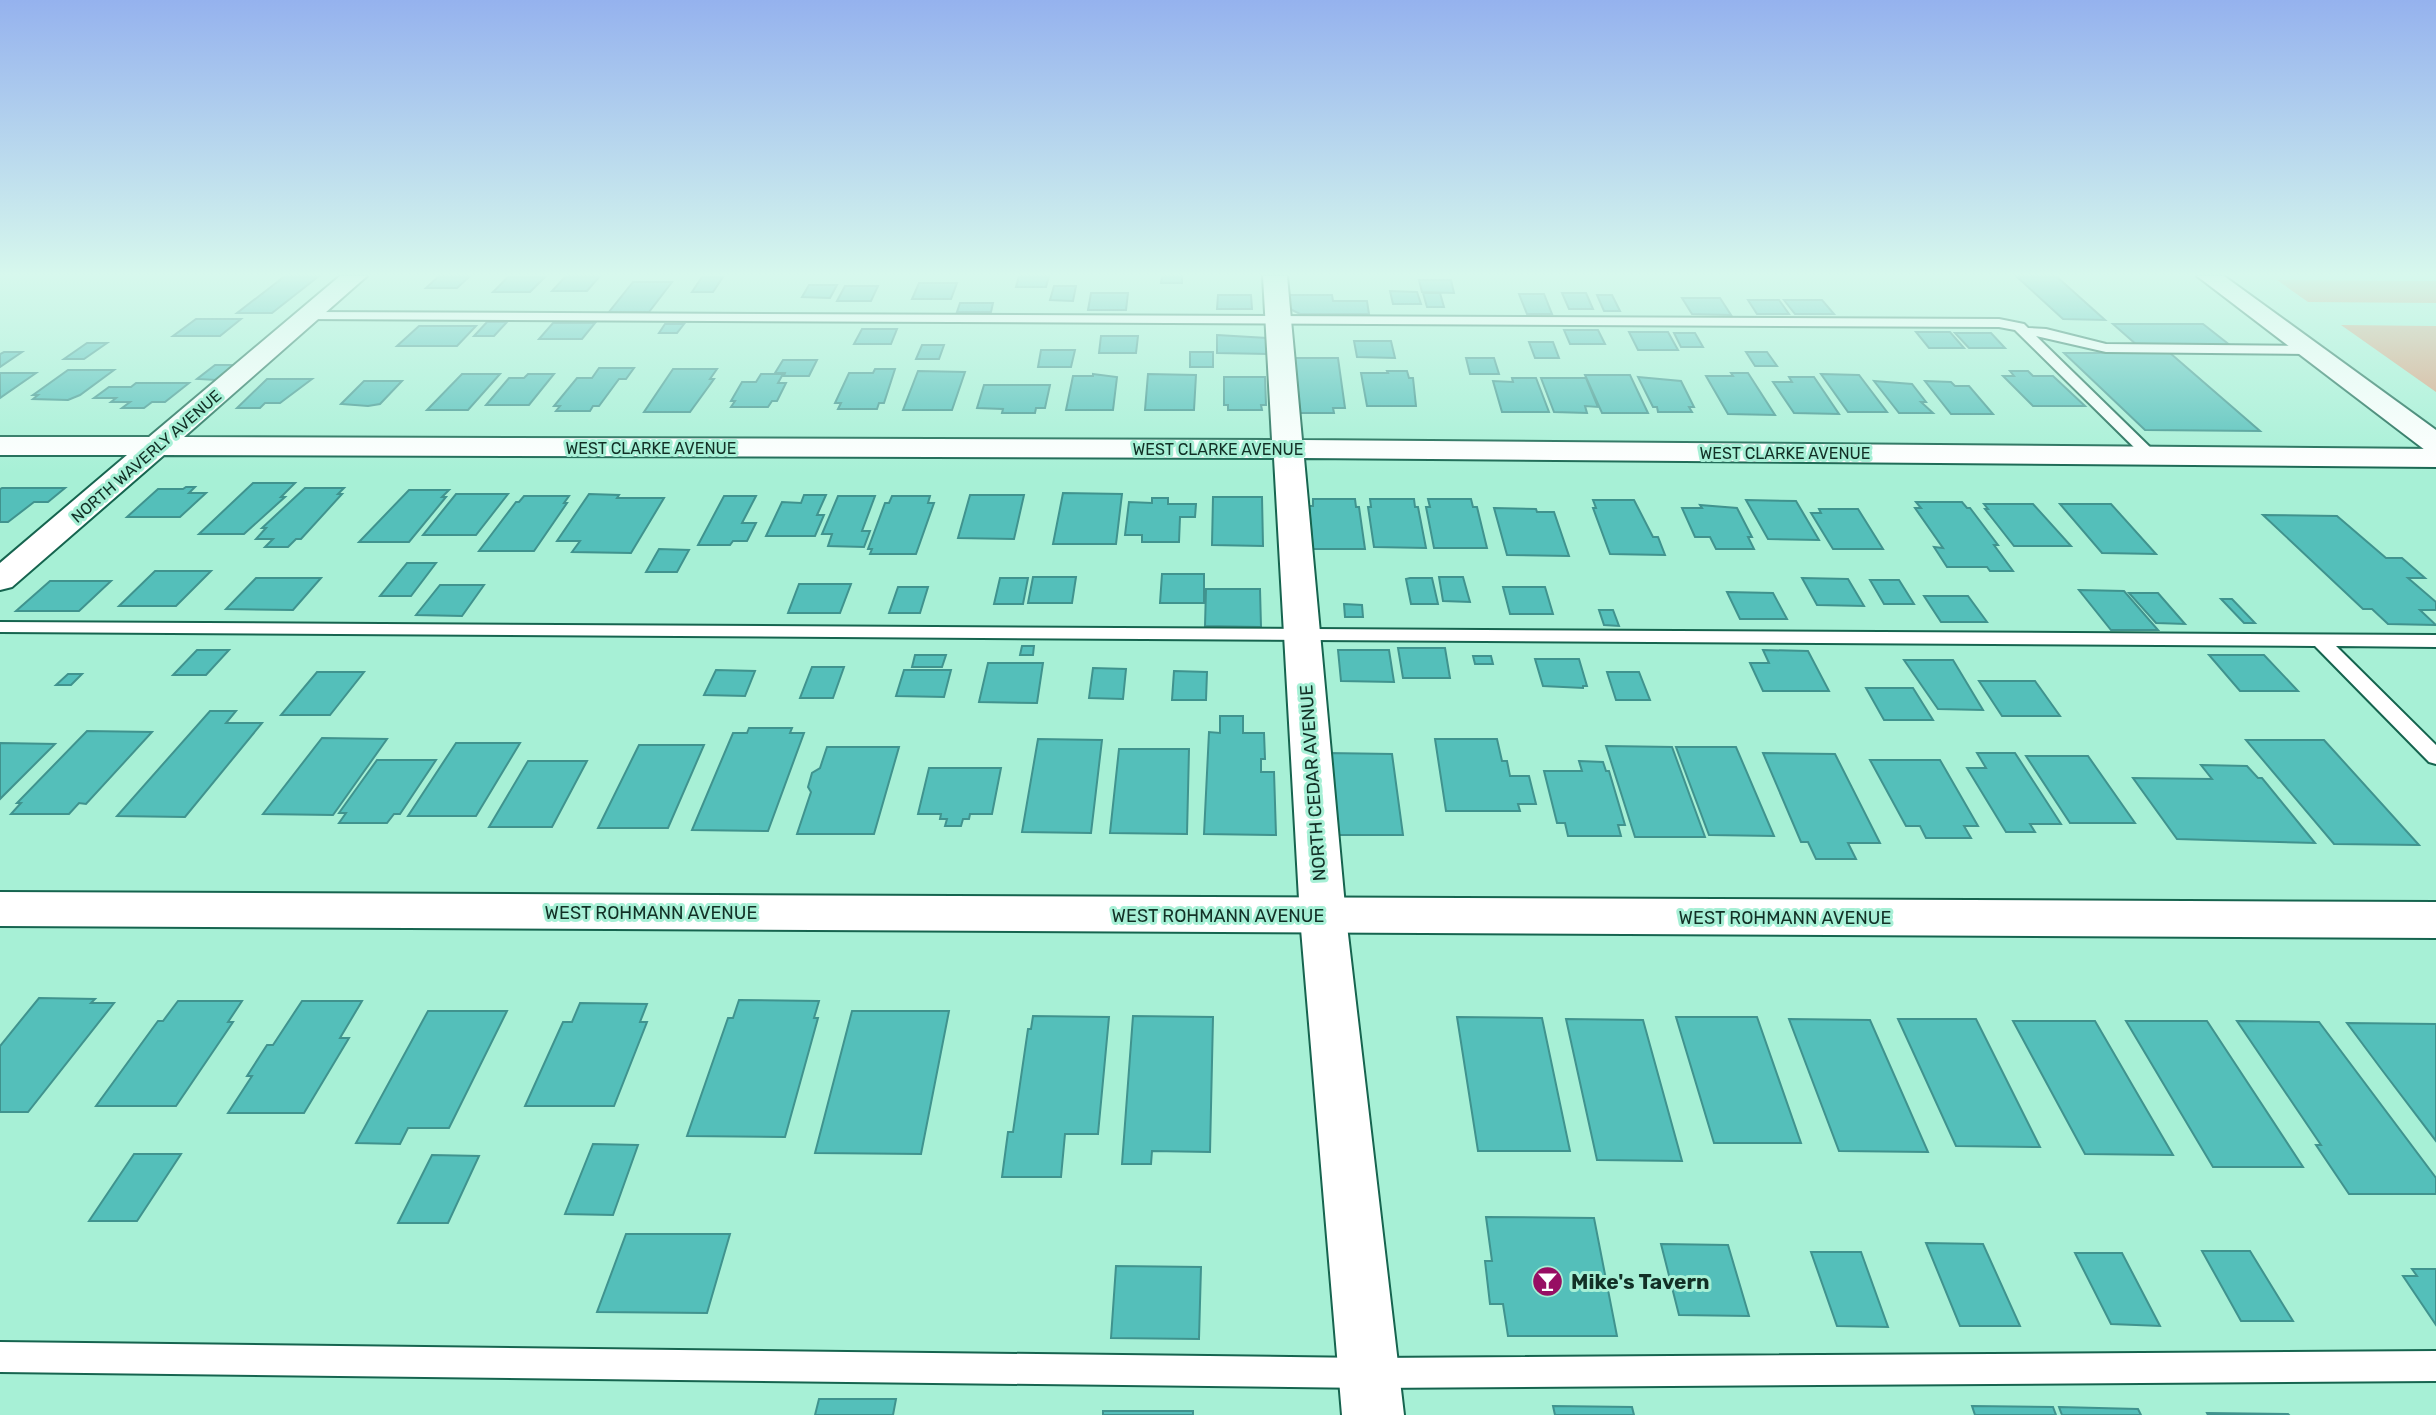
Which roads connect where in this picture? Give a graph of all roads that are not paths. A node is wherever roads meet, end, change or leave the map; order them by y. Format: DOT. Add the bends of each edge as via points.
graph roads {
  1 [pos="278,342"];
  2 [pos="1280,342"];
  3 [pos="2034,342"];
  4 [pos="2082,342"];
  5 [pos="2297,342"];
  6 [pos="2308,350"];
  7 [pos="2436,444"];
  8 [pos="0,446"];
  9 [pos="156,447"];
  10 [pos="1287,449"];
  11 [pos="2151,456"];
  12 [pos="2436,458"];
  13 [pos="0,580"];
  14 [pos="0,627"];
  15 [pos="1301,633"];
  16 [pos="2320,640"];
  17 [pos="2436,641"];
  18 [pos="2436,757"];
  19 [pos="0,909"];
  20 [pos="1323,917"];
  21 [pos="2436,920"];
  22 [pos="0,1357"];
  23 [pos="2436,1366"];
  24 [pos="1371,1394"];
  1 -- 9 [label="street, NORTH WAVERLY AVENUE"];
  2 -- 10 [label="street, NORTH CEDAR AVENUE"];
  3 -- 11 [label="lane"];
  4 -- 6 [label="lane" via="2106,348"];
  5 -- 6 [label="street"];
  6 -- 7 [label="street"];
  8 -- 9 [label="street, WEST CLARKE AVENUE"];
  9 -- 10 [label="street, WEST CLARKE AVENUE"];
  9 -- 13 [label="street, NORTH WAVERLY AVENUE"];
  10 -- 11 [label="street, WEST CLARKE AVENUE"];
  10 -- 15 [label="street, NORTH CEDAR AVENUE"];
  11 -- 12 [label="street, WEST CLARKE AVENUE"];
  14 -- 15 [label="lane"];
  15 -- 16 [label="lane"];
  15 -- 20 [label="street, NORTH CEDAR AVENUE"];
  16 -- 17 [label="lane"];
  16 -- 18 [label="lane"];
  19 -- 20 [label="street, WEST ROHMANN AVENUE"];
  20 -- 21 [label="street, WEST ROHMANN AVENUE"];
  20 -- 24 [label="street, NORTH CEDAR AVENUE"];
  22 -- 24 [label="lane"];
  23 -- 24 [label="lane"];
}
